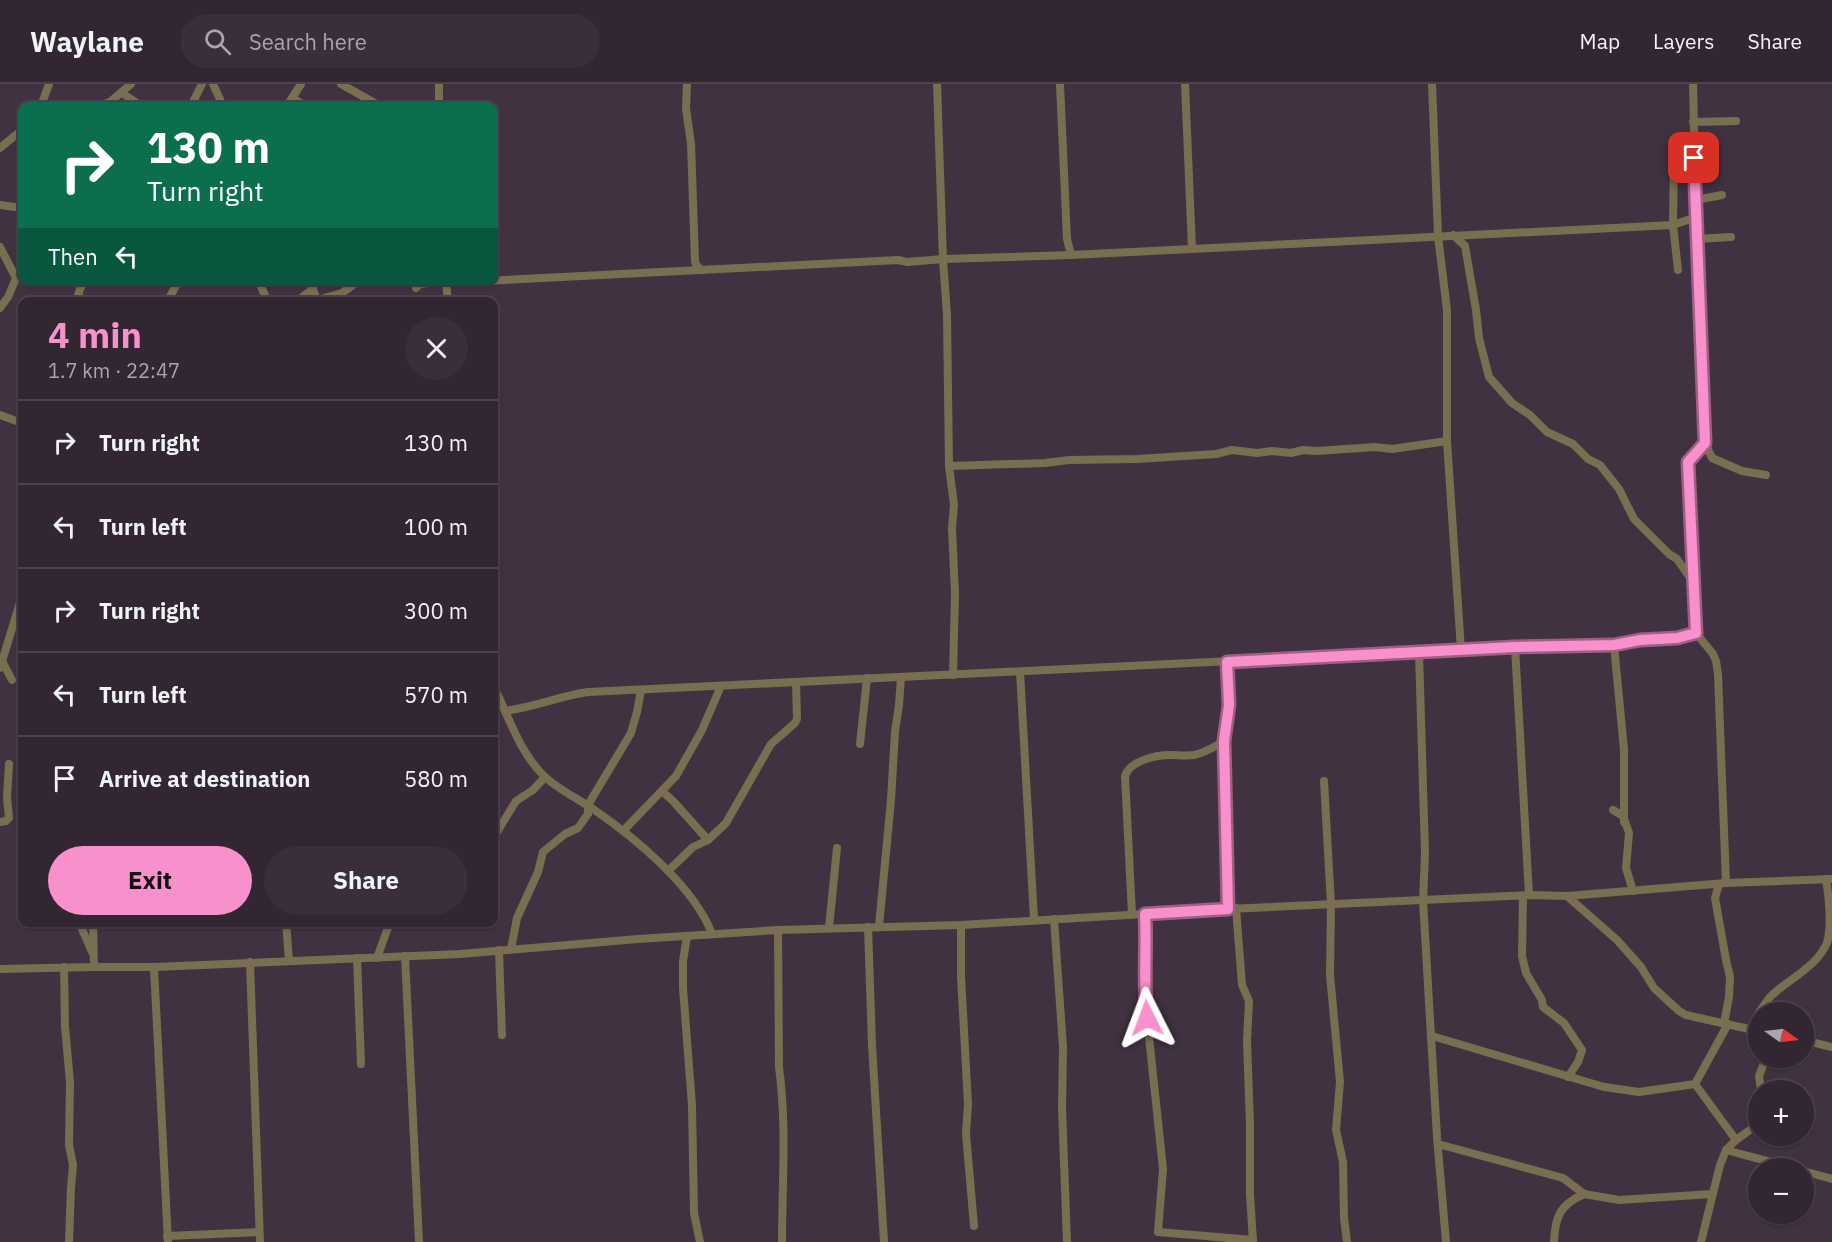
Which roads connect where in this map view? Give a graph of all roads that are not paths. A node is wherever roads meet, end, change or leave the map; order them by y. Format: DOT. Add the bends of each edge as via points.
graph roads {
  1 [pos="49,84"];
  2 [pos="131,84"];
  3 [pos="202,84"];
  4 [pos="213,84"];
  5 [pos="301,84"];
  6 [pos="341,84"];
  7 [pos="440,84"];
  8 [pos="687,84"];
  9 [pos="937,84"];
  10 [pos="1060,84"];
  11 [pos="1185,84"];
  12 [pos="1432,84"];
  13 [pos="1693,84"];
  14 [pos="122,93"];
  15 [pos="292,98"];
  16 [pos="42,102"];
  17 [pos="110,102"];
  18 [pos="135,102"];
  19 [pos="193,102"];
  20 [pos="221,102"];
  21 [pos="290,102"];
  22 [pos="299,102"];
  23 [pos="373,102"];
  24 [pos="439,102"];
  25 [pos="1736,121"];
  26 [pos="1694,122"];
  27 [pos="18,133"];
  28 [pos="1694,138"];
  29 [pos="0,148"];
  30 [pos="1722,195"];
  31 [pos="1696,200"];
  32 [pos="0,205"];
  33 [pos="18,207"];
  34 [pos="1696,217"];
  35 [pos="1672,225"];
  36 [pos="1453,235"];
  37 [pos="1438,236"];
  38 [pos="1731,237"];
  39 [pos="1697,239"];
  40 [pos="0,247"];
  41 [pos="1191,248"];
  42 [pos="1071,255"];
  43 [pos="942,259"];
  44 [pos="696,269"];
  45 [pos="1678,270"];
  46 [pos="18,273"];
  47 [pos="16,278"];
  48 [pos="498,279"];
  49 [pos="311,285"];
  50 [pos="353,285"];
  51 [pos="419,285"];
  52 [pos="416,288"];
  53 [pos="301,297"];
  54 [pos="330,297"];
  55 [pos="0,308"];
  56 [pos="0,415"];
  57 [pos="18,422"];
  58 [pos="1447,441"];
  59 [pos="1705,443"];
  60 [pos="949,466"];
  61 [pos="1766,475"];
  62 [pos="1693,582"];
  63 [pos="18,609"];
  64 [pos="1696,633"];
  65 [pos="1614,645"];
  66 [pos="1515,647"];
  67 [pos="1461,650"];
  68 [pos="1419,653"];
  69 [pos="1227,662"];
  70 [pos="1,664"];
  71 [pos="1020,672"];
  72 [pos="953,675"];
  73 [pos="901,677"];
  74 [pos="867,678"];
  75 [pos="12,680"];
  76 [pos="796,682"];
  77 [pos="722,686"];
  78 [pos="641,690"];
  79 [pos="498,696"];
  80 [pos="505,711"];
  81 [pos="1224,741"];
  82 [pos="860,744"];
  83 [pos="9,764"];
  84 [pos="545,777"];
  85 [pos="1324,781"];
  86 [pos="663,792"];
  87 [pos="588,805"];
  88 [pos="1613,810"];
  89 [pos="0,822"];
  90 [pos="1624,822"];
  91 [pos="498,830"];
  92 [pos="624,830"];
  93 [pos="708,840"];
  94 [pos="837,848"];
  95 [pos="668,871"];
  96 [pos="1829,879"];
  97 [pos="1723,883"];
  98 [pos="1633,891"];
  99 [pos="1526,895"];
  100 [pos="1567,896"];
  101 [pos="1423,900"];
  102 [pos="1331,905"];
  103 [pos="1232,908"];
  104 [pos="1132,914"];
  105 [pos="1145,914"];
  106 [pos="1034,919"];
  107 [pos="1054,919"];
  108 [pos="961,925"];
  109 [pos="879,926"];
  110 [pos="82,927"];
  111 [pos="93,927"];
  112 [pos="286,927"];
  113 [pos="388,927"];
  114 [pos="868,927"];
  115 [pos="830,928"];
  116 [pos="778,930"];
  117 [pos="712,934"];
  118 [pos="687,936"];
  119 [pos="512,949"];
  120 [pos="499,950"];
  121 [pos="94,955"];
  122 [pos="405,956"];
  123 [pos="357,958"];
  124 [pos="377,958"];
  125 [pos="289,961"];
  126 [pos="250,962"];
  127 [pos="64,967"];
  128 [pos="94,967"];
  129 [pos="154,967"];
  130 [pos="0,969"];
  131 [pos="1767,1002"];
  132 [pos="1726,1024"];
  133 [pos="1748,1029"];
  134 [pos="501,1035"];
  135 [pos="1432,1036"];
  136 [pos="1814,1043"];
  137 [pos="1832,1047"];
  138 [pos="361,1064"];
  139 [pos="1568,1077"];
  140 [pos="1695,1084"];
  141 [pos="1748,1131"];
  142 [pos="1736,1140"];
  143 [pos="1438,1144"];
  144 [pos="1726,1150"];
  145 [pos="1756,1158"];
  146 [pos="1814,1174"];
  147 [pos="1832,1179"];
  148 [pos="1584,1194"];
  149 [pos="1712,1194"];
  150 [pos="974,1226"];
  151 [pos="259,1232"];
  152 [pos="167,1239"];
  153 [pos="1253,1241"];
  154 [pos="69,1242"];
  155 [pos="260,1242"];
  156 [pos="419,1242"];
  157 [pos="700,1242"];
  158 [pos="782,1242"];
  159 [pos="884,1242"];
  160 [pos="1067,1242"];
  161 [pos="1347,1242"];
  162 [pos="1446,1242"];
  163 [pos="1554,1242"];
  164 [pos="1701,1242"];
  1 -- 16 [label="street"];
  2 -- 14 [label="street"];
  3 -- 19 [label="street"];
  4 -- 20 [label="street"];
  5 -- 15 [label="street"];
  6 -- 23 [label="street"];
  7 -- 24 [label="street"];
  8 -- 44 [label="street"];
  9 -- 43 [label="street"];
  10 -- 42 [label="street"];
  11 -- 41 [label="street"];
  12 -- 37 [label="street"];
  13 -- 26 [label="street"];
  14 -- 17 [label="street"];
  14 -- 18 [label="street"];
  15 -- 21 [label="street"];
  15 -- 22 [label="street"];
  25 -- 26 [label="street"];
  26 -- 28 [label="street"];
  27 -- 29 [label="street"];
  28 -- 31 [label="street"];
  28 -- 35 [label="street" via="1674,156"];
  30 -- 31 [label="street"];
  31 -- 34 [label="street"];
  32 -- 33 [label="street"];
  34 -- 35 [label="street"];
  34 -- 39 [label="street"];
  35 -- 36 [label="street"];
  35 -- 45 [label="street"];
  36 -- 37 [label="street"];
  36 -- 62 [label="street" via="1465,246 1489,377 1512,403 1547,432 1573,444 1600,465 1619,489 1634,519 1677,559"];
  37 -- 41 [label="street"];
  37 -- 58 [label="street" via="1447,310"];
  38 -- 39 [label="street"];
  39 -- 59 [label="street"];
  40 -- 47 [label="street"];
  41 -- 42 [label="street"];
  42 -- 43 [label="street"];
  43 -- 44 [label="street"];
  43 -- 60 [label="street" via="947,315"];
  44 -- 48 [label="street"];
  46 -- 47 [label="street"];
  47 -- 55 [label="street"];
  49 -- 53 [label="street"];
  50 -- 54 [label="street"];
  51 -- 52 [label="street"];
  56 -- 57 [label="street"];
  58 -- 60 [label="street" via="1392,449 1291,453 1232,450 1137,459"];
  58 -- 67 [label="street"];
  59 -- 61 [label="street" via="1712,458 1742,471"];
  59 -- 62 [label="street" via="1688,462"];
  60 -- 72 [label="street" via="954,505"];
  62 -- 64 [label="street"];
  63 -- 70 [label="street"];
  64 -- 65 [label="street"];
  64 -- 97 [label="street" via="1713,654 1718,674"];
  65 -- 66 [label="street"];
  65 -- 90 [label="street" via="1624,750"];
  66 -- 67 [label="street"];
  66 -- 99 [label="street"];
  67 -- 68 [label="street"];
  68 -- 69 [label="street"];
  68 -- 101 [label="street"];
  69 -- 71 [label="street"];
  69 -- 81 [label="street" via="1229,705"];
  70 -- 75 [label="street"];
  71 -- 72 [label="street"];
  71 -- 106 [label="street"];
  72 -- 73 [label="street"];
  73 -- 74 [label="street"];
  73 -- 109 [label="street"];
  74 -- 76 [label="street"];
  74 -- 82 [label="street"];
  76 -- 77 [label="street"];
  76 -- 93 [label="street" via="796,722 771,744 732,815"];
  77 -- 78 [label="street"];
  77 -- 86 [label="street" via="676,777"];
  78 -- 80 [label="street" via="574,694"];
  78 -- 87 [label="street" via="631,734"];
  79 -- 80 [label="street"];
  80 -- 84 [label="street" via="528,757"];
  81 -- 103 [label="street"];
  81 -- 104 [label="street" via="1206,752 1165,755 1140,761 1127,770"];
  83 -- 89 [label="street" via="9,818"];
  84 -- 87 [label="street"];
  84 -- 91 [label="street" via="514,803"];
  85 -- 102 [label="street"];
  86 -- 92 [label="street"];
  86 -- 93 [label="street"];
  87 -- 92 [label="street"];
  87 -- 119 [label="street" via="588,814 578,828 543,852 520,909"];
  88 -- 90 [label="street" via="1623,816"];
  90 -- 98 [label="street" via="1630,840 1626,868"];
  92 -- 95 [label="street"];
  93 -- 95 [label="street" via="693,847"];
  94 -- 115 [label="street"];
  95 -- 117 [label="street" via="693,901"];
  96 -- 97 [label="street"];
  96 -- 131 [label="street" via="1828,943"];
  97 -- 98 [label="street"];
  97 -- 132 [label="street" via="1716,898 1730,977"];
  98 -- 100 [label="street"];
  99 -- 100 [label="street"];
  99 -- 101 [label="street"];
  99 -- 139 [label="street" via="1522,956 1526,973 1544,1007 1564,1023 1582,1050"];
  100 -- 132 [label="street" via="1617,940 1654,988 1679,1011"];
  101 -- 102 [label="street"];
  101 -- 135 [label="street"];
  102 -- 103 [label="street"];
  102 -- 161 [label="street" via="1329,975 1340,1082 1336,1130 1343,1162"];
  103 -- 105 [label="street"];
  103 -- 153 [label="street" via="1242,986 1250,1001 1247,1041"];
  104 -- 105 [label="street"];
  104 -- 107 [label="street"];
  105 -- 153 [label="street" via="1145,999 1163,1169 1158,1232"];
  106 -- 107 [label="street"];
  106 -- 108 [label="street"];
  107 -- 160 [label="street" via="1063,1047"];
  108 -- 109 [label="street"];
  108 -- 150 [label="street" via="966,1134"];
  109 -- 114 [label="street"];
  110 -- 121 [label="street"];
  111 -- 121 [label="street"];
  112 -- 125 [label="street"];
  113 -- 124 [label="street"];
  114 -- 115 [label="street"];
  114 -- 159 [label="street"];
  115 -- 116 [label="street"];
  116 -- 117 [label="street"];
  116 -- 158 [label="street" via="784,1154"];
  117 -- 118 [label="street"];
  118 -- 119 [label="street"];
  118 -- 157 [label="street" via="683,988 692,1105 694,1212"];
  119 -- 120 [label="street"];
  120 -- 122 [label="street"];
  120 -- 134 [label="street"];
  121 -- 128 [label="street"];
  122 -- 124 [label="street"];
  122 -- 156 [label="street"];
  123 -- 124 [label="street"];
  123 -- 125 [label="street"];
  123 -- 138 [label="street"];
  125 -- 126 [label="street"];
  126 -- 129 [label="street"];
  126 -- 151 [label="street"];
  127 -- 128 [label="street"];
  127 -- 130 [label="street"];
  127 -- 154 [label="street" via="69,1145 73,1165"];
  128 -- 129 [label="street"];
  129 -- 152 [label="street"];
  132 -- 133 [label="street"];
  132 -- 140 [label="street"];
  135 -- 139 [label="street"];
  135 -- 143 [label="street"];
  136 -- 137 [label="street"];
  139 -- 140 [label="street" via="1639,1092"];
  140 -- 142 [label="street"];
  141 -- 142 [label="street"];
  142 -- 144 [label="street"];
  143 -- 148 [label="street" via="1563,1178"];
  143 -- 162 [label="street"];
  144 -- 145 [label="street"];
  144 -- 149 [label="street"];
  146 -- 147 [label="street"];
  148 -- 149 [label="street" via="1619,1200"];
  148 -- 163 [label="street" via="1563,1207"];
  149 -- 164 [label="street"];
  151 -- 152 [label="street"];
  151 -- 155 [label="street"];
}
